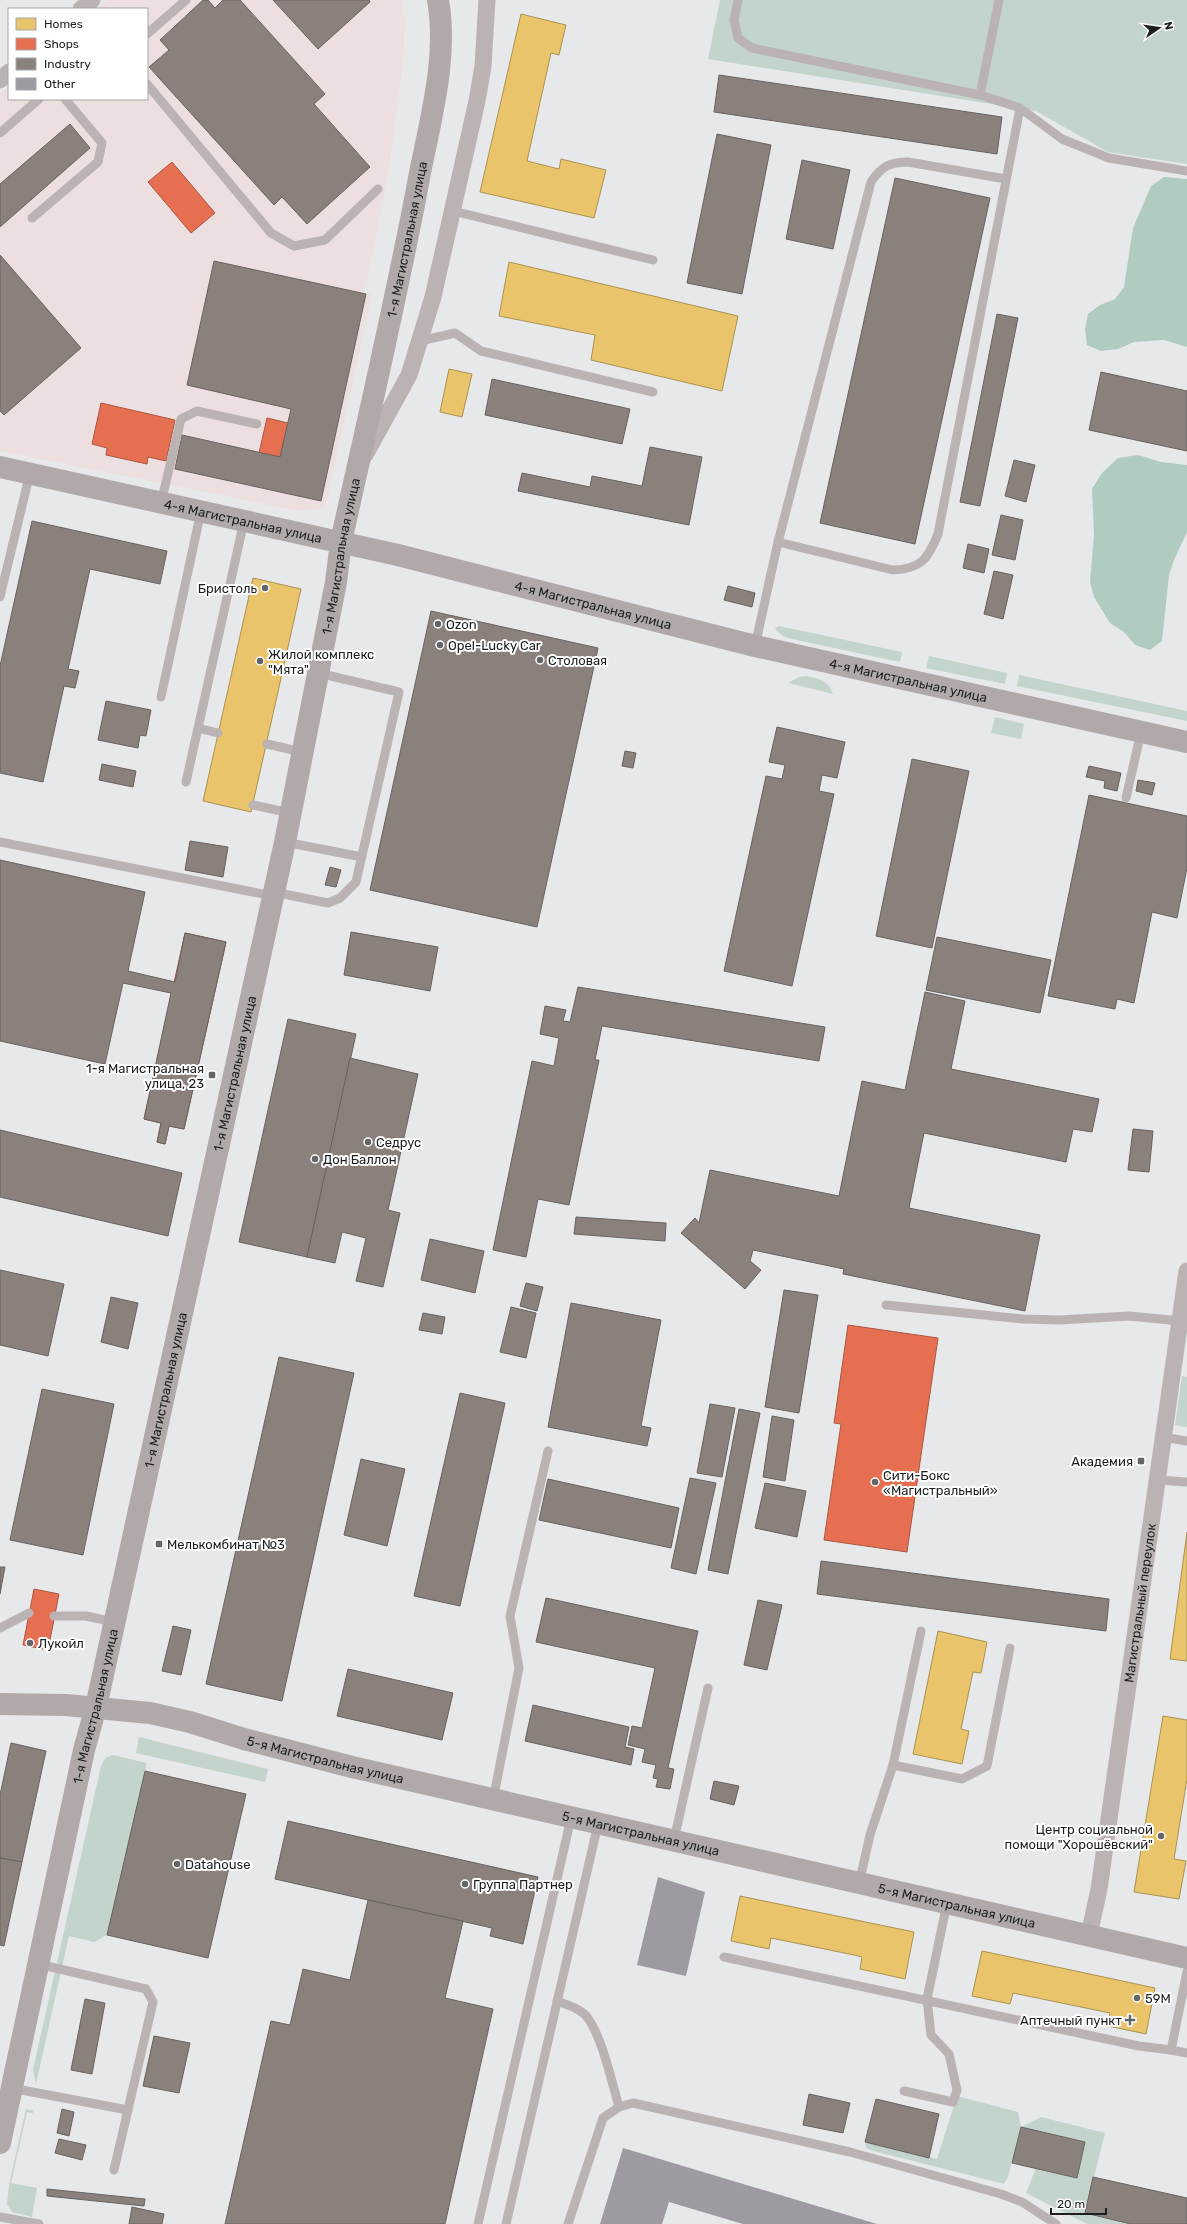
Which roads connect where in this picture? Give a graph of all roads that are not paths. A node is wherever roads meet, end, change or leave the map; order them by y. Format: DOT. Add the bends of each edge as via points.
graph roads {
  1 [pos="92,0"];
  2 [pos="186,0"];
  3 [pos="438,0"];
  4 [pos="487,0"];
  5 [pos="738,0"];
  6 [pos="998,0"];
  7 [pos="82,8"];
  8 [pos="148,33"];
  9 [pos="8,73"];
  10 [pos="0,80"];
  11 [pos="148,85"];
  12 [pos="980,95"];
  13 [pos="38,100"];
  14 [pos="66,100"];
  15 [pos="1020,108"];
  16 [pos="0,133"];
  17 [pos="1187,171"];
  18 [pos="1006,179"];
  19 [pos="378,189"];
  20 [pos="453,211"];
  21 [pos="32,218"];
  22 [pos="653,260"];
  23 [pos="420,341"];
  24 [pos="653,392"];
  25 [pos="257,424"];
  26 [pos="0,466"];
  27 [pos="357,471"];
  28 [pos="30,473"];
  29 [pos="161,502"];
  30 [pos="201,511"];
  31 [pos="244,521"];
  32 [pos="342,542"];
  33 [pos="778,542"];
  34 [pos="0,597"];
  35 [pos="755,646"];
  36 [pos="318,673"];
  37 [pos="161,697"];
  38 [pos="198,728"];
  39 [pos="1141,732"];
  40 [pos="218,733"];
  41 [pos="1187,742"];
  42 [pos="267,744"];
  43 [pos="302,752"];
  44 [pos="186,782"];
  45 [pos="1126,798"];
  46 [pos="253,805"];
  47 [pos="290,813"];
  48 [pos="0,842"];
  49 [pos="285,842"];
  50 [pos="362,856"];
  51 [pos="273,894"];
  52 [pos="1187,1271"];
  53 [pos="886,1305"];
  54 [pos="1181,1321"];
  55 [pos="1163,1438"];
  56 [pos="1187,1441"];
  57 [pos="548,1451"];
  58 [pos="1158,1480"];
  59 [pos="1187,1482"];
  60 [pos="29,1613"];
  61 [pos="54,1616"];
  62 [pos="114,1622"];
  63 [pos="0,1628"];
  64 [pos="921,1631"];
  65 [pos="1010,1648"];
  66 [pos="708,1688"];
  67 [pos="0,1704"];
  68 [pos="96,1707"];
  69 [pos="893,1765"];
  70 [pos="493,1800"];
  71 [pos="571,1818"];
  72 [pos="598,1824"];
  73 [pos="673,1842"];
  74 [pos="859,1884"];
  75 [pos="947,1903"];
  76 [pos="1089,1935"];
  77 [pos="724,1957"];
  78 [pos="1187,1958"];
  79 [pos="38,1964"];
  80 [pos="1187,1972"];
  81 [pos="926,1999"];
  82 [pos="557,2001"];
  83 [pos="1171,2050"];
  84 [pos="1187,2054"];
  85 [pos="11,2088"];
  86 [pos="904,2091"];
  87 [pos="619,2107"];
  88 [pos="128,2110"];
  89 [pos="0,2143"];
  90 [pos="114,2170"];
  91 [pos="0,2217"];
  92 [pos="39,2224"];
  93 [pos="478,2224"];
  94 [pos="506,2224"];
  95 [pos="568,2224"];
  96 [pos="1056,2224"];
  1 -- 7 [label="street"];
  2 -- 8 [label="lane"];
  3 -- 27 [label="street, 1-я Магистральная улица" via="442,47 414,208"];
  4 -- 20 [label="street" via="483,66"];
  5 -- 12 [label="lane" via="734,20 738,38 752,48"];
  6 -- 12 [label="lane"];
  9 -- 10 [label="street"];
  11 -- 19 [label="lane" via="271,233 294,246 325,240"];
  12 -- 15 [label="lane"];
  13 -- 16 [label="lane"];
  14 -- 21 [label="lane" via="102,143 98,162"];
  15 -- 17 [label="lane" via="1062,139 1109,158"];
  15 -- 18 [label="lane"];
  18 -- 33 [label="lane" via="908,162 893,162 879,170 871,182"];
  18 -- 33 [label="lane" via="938,534 931,551 921,563 907,570 893,570"];
  20 -- 22 [label="lane"];
  20 -- 23 [label="street"];
  23 -- 24 [label="lane" via="455,334 481,351"];
  23 -- 27 [label="street" via="409,375"];
  25 -- 29 [label="lane" via="197,411 181,419"];
  26 -- 28 [label="street, 4-я Магистральная улица"];
  27 -- 32 [label="street, 1-я Магистральная улица"];
  28 -- 29 [label="street, 4-я Магистральная улица"];
  28 -- 34 [label="lane"];
  29 -- 30 [label="street, 4-я Магистральная улица"];
  30 -- 31 [label="street, 4-я Магистральная улица"];
  30 -- 37 [label="lane"];
  31 -- 32 [label="street, 4-я Магистральная улица"];
  31 -- 38 [label="lane"];
  32 -- 35 [label="street, 4-я Магистральная улица"];
  32 -- 36 [label="street, 1-я Магистральная улица"];
  33 -- 35 [label="lane"];
  35 -- 39 [label="street, 4-я Магистральная улица"];
  36 -- 43 [label="street, 1-я Магистральная улица"];
  36 -- 50 [label="lane" via="399,692"];
  38 -- 40 [label="lane"];
  38 -- 44 [label="lane"];
  39 -- 41 [label="street, 4-я Магистральная улица"];
  39 -- 45 [label="lane"];
  42 -- 43 [label="lane"];
  43 -- 47 [label="street, 1-я Магистральная улица"];
  46 -- 47 [label="lane"];
  47 -- 49 [label="street, 1-я Магистральная улица"];
  48 -- 51 [label="lane"];
  49 -- 50 [label="lane"];
  49 -- 51 [label="street, 1-я Магистральная улица"];
  50 -- 51 [label="lane" via="356,882 340,898 328,903"];
  51 -- 62 [label="street, 1-я Магистральная улица"];
  52 -- 54 [label="street, Магистральный переулок"];
  53 -- 54 [label="lane" via="1023,1319 1060,1320 1129,1316"];
  54 -- 55 [label="street, Магистральный переулок"];
  55 -- 56 [label="lane"];
  55 -- 58 [label="street, Магистральный переулок"];
  57 -- 70 [label="lane" via="510,1616 518,1668"];
  58 -- 59 [label="lane"];
  58 -- 76 [label="street, Магистральный переулок" via="1099,1890"];
  60 -- 63 [label="lane"];
  61 -- 62 [label="lane" via="86,1616"];
  62 -- 68 [label="street, 1-я Магистральная улица"];
  64 -- 69 [label="lane"];
  65 -- 69 [label="lane" via="987,1766 962,1779"];
  66 -- 73 [label="lane"];
  67 -- 68 [label="street, 5-я Магистральная улица" via="39,1703"];
  68 -- 70 [label="street, 5-я Магистральная улица" via="150,1713 352,1767"];
  68 -- 79 [label="street, 1-я Магистральная улица" via="84,1750"];
  69 -- 74 [label="lane" via="870,1835"];
  70 -- 71 [label="street, 5-я Магистральная улица"];
  71 -- 72 [label="street, 5-я Магистральная улица"];
  71 -- 93 [label="lane"];
  72 -- 73 [label="street, 5-я Магистральная улица"];
  72 -- 82 [label="lane"];
  73 -- 74 [label="street, 5-я Магистральная улица"];
  74 -- 75 [label="street, 5-я Магистральная улица"];
  75 -- 76 [label="street, 5-я Магистральная улица"];
  75 -- 81 [label="lane"];
  76 -- 78 [label="street, 5-я Магистральная улица"];
  77 -- 81 [label="lane"];
  79 -- 85 [label="street, 1-я Магистральная улица"];
  79 -- 88 [label="lane" via="146,1988 153,2002"];
  80 -- 83 [label="lane"];
  81 -- 83 [label="lane" via="1139,2046"];
  81 -- 86 [label="lane" via="931,2035 949,2054 957,2090 953,2102"];
  82 -- 87 [label="lane" via="587,2017 602,2048"];
  82 -- 94 [label="lane"];
  83 -- 84 [label="lane"];
  85 -- 88 [label="lane"];
  85 -- 89 [label="street, 1-я Магистральная улица"];
  87 -- 95 [label="lane" via="602,2118"];
  87 -- 96 [label="lane" via="633,2103 850,2152 1013,2197"];
  88 -- 90 [label="lane"];
  91 -- 92 [label="lane"];
}
